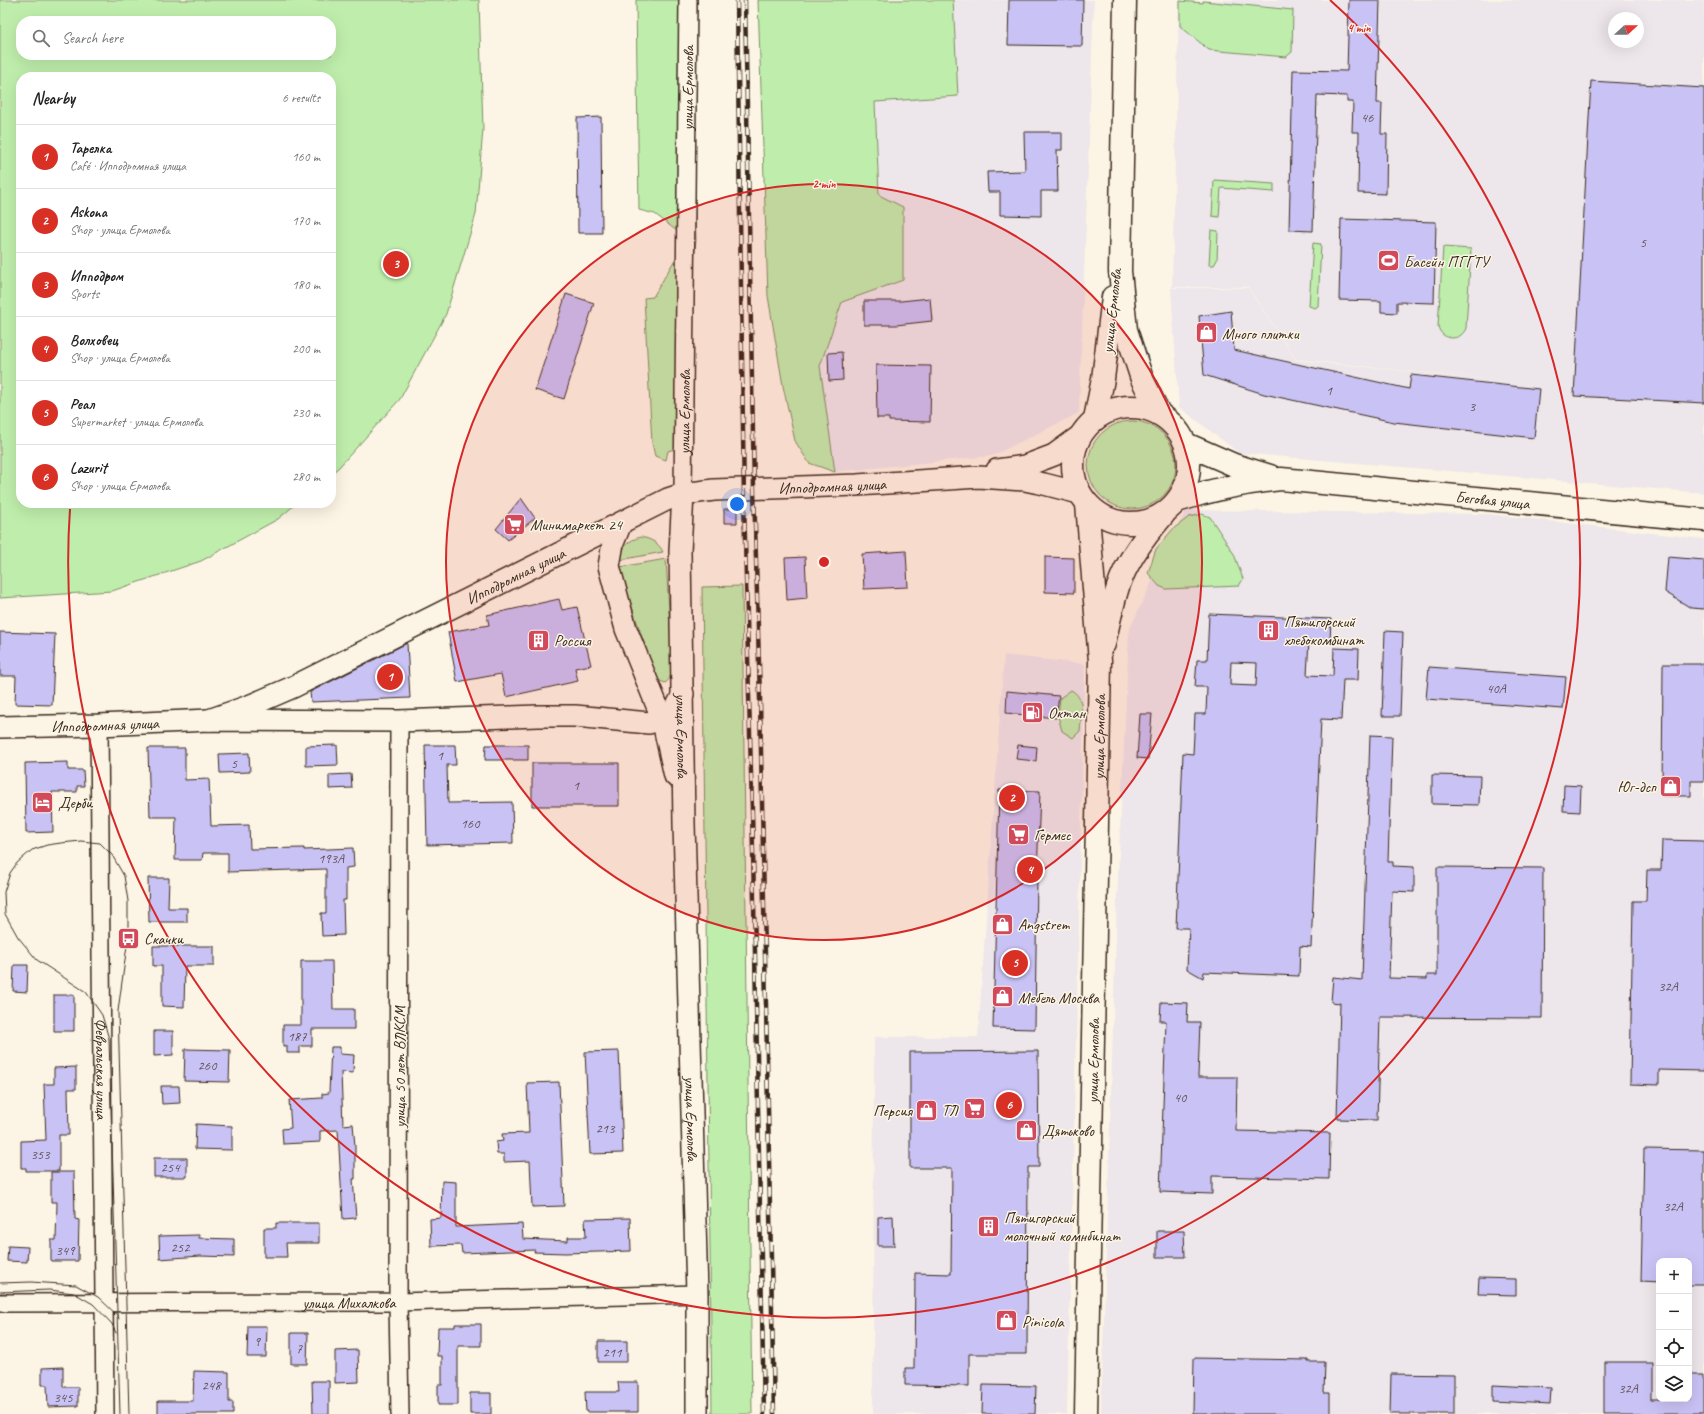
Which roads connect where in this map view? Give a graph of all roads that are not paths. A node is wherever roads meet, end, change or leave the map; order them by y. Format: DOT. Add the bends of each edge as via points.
graph roads {
  1 [pos="688,0"];
  2 [pos="1125,0"];
  3 [pos="1121,202"];
  4 [pos="1160,413"];
  5 [pos="1094,418"];
  6 [pos="1080,436"];
  7 [pos="1186,444"];
  8 [pos="978,477"];
  9 [pos="1281,479"];
  10 [pos="684,494"];
  11 [pos="1083,499"];
  12 [pos="1171,507"];
  13 [pos="1704,520"];
  14 [pos="621,523"];
  15 [pos="1100,661"];
  16 [pos="683,694"];
  17 [pos="662,718"];
  18 [pos="209,720"];
  19 [pos="399,721"];
  20 [pos="99,725"];
  21 [pos="0,727"];
  22 [pos="684,824"];
  23 [pos="697,1294"];
  24 [pos="103,1302"];
  25 [pos="398,1302"];
  26 [pos="0,1303"];
  27 [pos="105,1414"];
  28 [pos="400,1414"];
  29 [pos="697,1414"];
  30 [pos="1086,1414"];
  1 -- 10 [label="street, улица Ермолова"];
  2 -- 3 [label="main road, улица Ермолова"];
  3 -- 4 [label="main road, улица Ермолова" via="1120,271 1126,330 1142,379"];
  3 -- 5 [label="main road, улица Ермолова" via="1111,321"];
  4 -- 5 [label="main road, улица Ермолова" via="1143,407 1126,406"];
  4 -- 7 [label="main road, улица Ермолова" via="1171,421"];
  5 -- 6 [label="main road, улица Ермолова"];
  6 -- 8 [label="street, Ипподромная улица" via="1054,455 1025,466 998,470"];
  6 -- 11 [label="main road, улица Ермолова" via="1072,468"];
  7 -- 9 [label="main road, Беговая улица" via="1234,466"];
  7 -- 12 [label="main road, улица Ермолова" via="1189,474 1185,488"];
  8 -- 10 [label="street, Ипподромная улица" via="857,485 714,490"];
  8 -- 11 [label="street, Ипподромная улица" via="1025,480 1044,484"];
  9 -- 12 [label="main road, Беговая улица" via="1206,491"];
  9 -- 13 [label="main road, Беговая улица"];
  10 -- 14 [label="street, Ипподромная улица" via="668,499"];
  10 -- 16 [label="street, улица Ермолова" via="680,551"];
  11 -- 12 [label="main road" via="1096,512 1113,521 1130,524 1148,521"];
  11 -- 15 [label="main road, улица Ермолова"];
  12 -- 15 [label="main road, улица Ермолова" via="1145,536 1118,586"];
  14 -- 17 [label="street, улица Ермолова" via="613,543 609,566 626,629"];
  14 -- 18 [label="street, Ипподромная улица" via="293,687"];
  15 -- 30 [label="main road, улица Ермолова"];
  16 -- 17 [label="street, Ипподромная улица" via="676,708"];
  16 -- 22 [label="street, улица Ермолова"];
  17 -- 19 [label="street, Ипподромная улица" via="649,723 575,716"];
  17 -- 22 [label="street, улица Ермолова"];
  18 -- 19 [label="street, Ипподромная улица"];
  18 -- 20 [label="street, Ипподромная улица"];
  19 -- 25 [label="street, улица 50 лет ВЛКСМ"];
  20 -- 21 [label="street, Ипподромная улица"];
  20 -- 24 [label="street, Февральская улица"];
  22 -- 23 [label="street, улица Ермолова"];
  23 -- 25 [label="street, улица Михалкова"];
  23 -- 29 [label="street, улица Ермолова"];
  24 -- 25 [label="street, улица Михалкова"];
  24 -- 26 [label="street, улица Михалкова"];
  24 -- 27 [label="street, Февральская улица"];
  25 -- 28 [label="street, улица 50 лет ВЛКСМ"];
}
